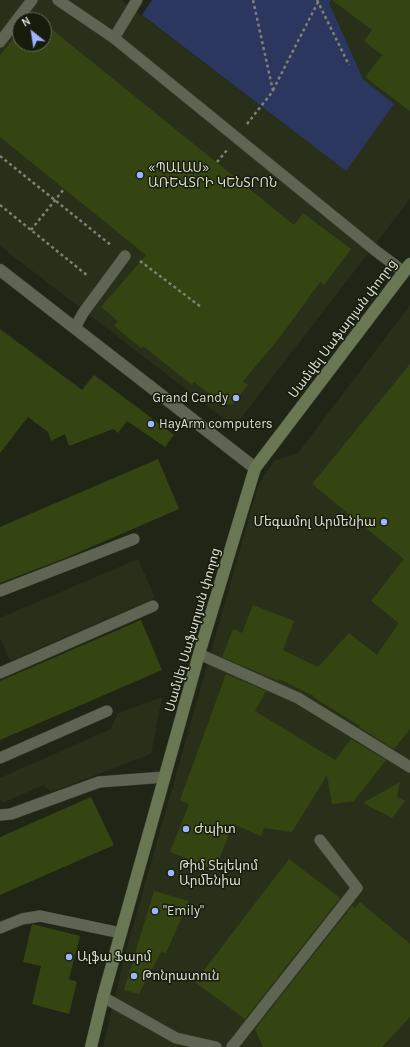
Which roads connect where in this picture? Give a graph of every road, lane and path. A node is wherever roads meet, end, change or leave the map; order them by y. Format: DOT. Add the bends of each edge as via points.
graph roads {
  1 [pos="32,0"];
  2 [pos="58,0"];
  3 [pos="138,0"];
  4 [pos="253,0"];
  5 [pos="318,1"];
  6 [pos="114,38"];
  7 [pos="0,42"];
  8 [pos="349,65"];
  9 [pos="273,91"];
  10 [pos="237,138"];
  11 [pos="0,156"];
  12 [pos="217,162"];
  13 [pos="64,188"];
  14 [pos="55,200"];
  15 [pos="0,205"];
  16 [pos="31,230"];
  17 [pos="125,256"];
  18 [pos="407,268"];
  19 [pos="0,270"];
  20 [pos="102,287"];
  21 [pos="201,307"];
  22 [pos="75,328"];
  23 [pos="255,468"];
  24 [pos="134,539"];
  25 [pos="0,591"];
  26 [pos="153,606"];
  27 [pos="200,654"];
  28 [pos="0,673"];
  29 [pos="106,711"];
  30 [pos="0,758"];
  31 [pos="410,767"];
  32 [pos="165,777"];
  33 [pos="0,815"];
  34 [pos="320,840"];
  35 [pos="0,928"];
  36 [pos="121,933"];
  37 [pos="103,997"];
  38 [pos="92,1047"];
  39 [pos="216,1047"];
  40 [pos="232,1047"];
  1 -- 7 [label="lane"];
  2 -- 6 [label="lane"];
  3 -- 6 [label="lane"];
  4 -- 9 [label="path"];
  5 -- 8 [label="path"];
  5 -- 9 [label="path"];
  6 -- 10 [label="lane"];
  9 -- 10 [label="path"];
  10 -- 12 [label="path"];
  10 -- 18 [label="lane" via="376,251"];
  11 -- 14 [label="path"];
  13 -- 14 [label="path"];
  14 -- 16 [label="path"];
  14 -- 17 [label="path"];
  15 -- 16 [label="path"];
  16 -- 20 [label="path"];
  17 -- 20 [label="lane"];
  17 -- 21 [label="path" via="138,259"];
  18 -- 23 [label="main road, Սամվել Սաֆարյան փողոց"];
  19 -- 22 [label="street"];
  20 -- 22 [label="lane"];
  22 -- 23 [label="street"];
  23 -- 27 [label="main road, Սամվել Սաֆարյան փողոց"];
  24 -- 25 [label="lane"];
  26 -- 28 [label="lane"];
  27 -- 31 [label="lane" via="298,698"];
  27 -- 32 [label="main road, Սամվել Սաֆարյան փողոց"];
  29 -- 30 [label="lane"];
  32 -- 33 [label="lane" via="99,782 11,814"];
  32 -- 36 [label="main road, Սամվել Սաֆարյան փողոց"];
  34 -- 40 [label="lane" via="357,888"];
  35 -- 36 [label="lane" via="22,919 40,916"];
  36 -- 37 [label="main road, Սամվել Սաֆարյան փողոց"];
  37 -- 38 [label="main road, Սամվել Սաֆարյան փողոց"];
  37 -- 39 [label="lane" via="176,1038"];
}
